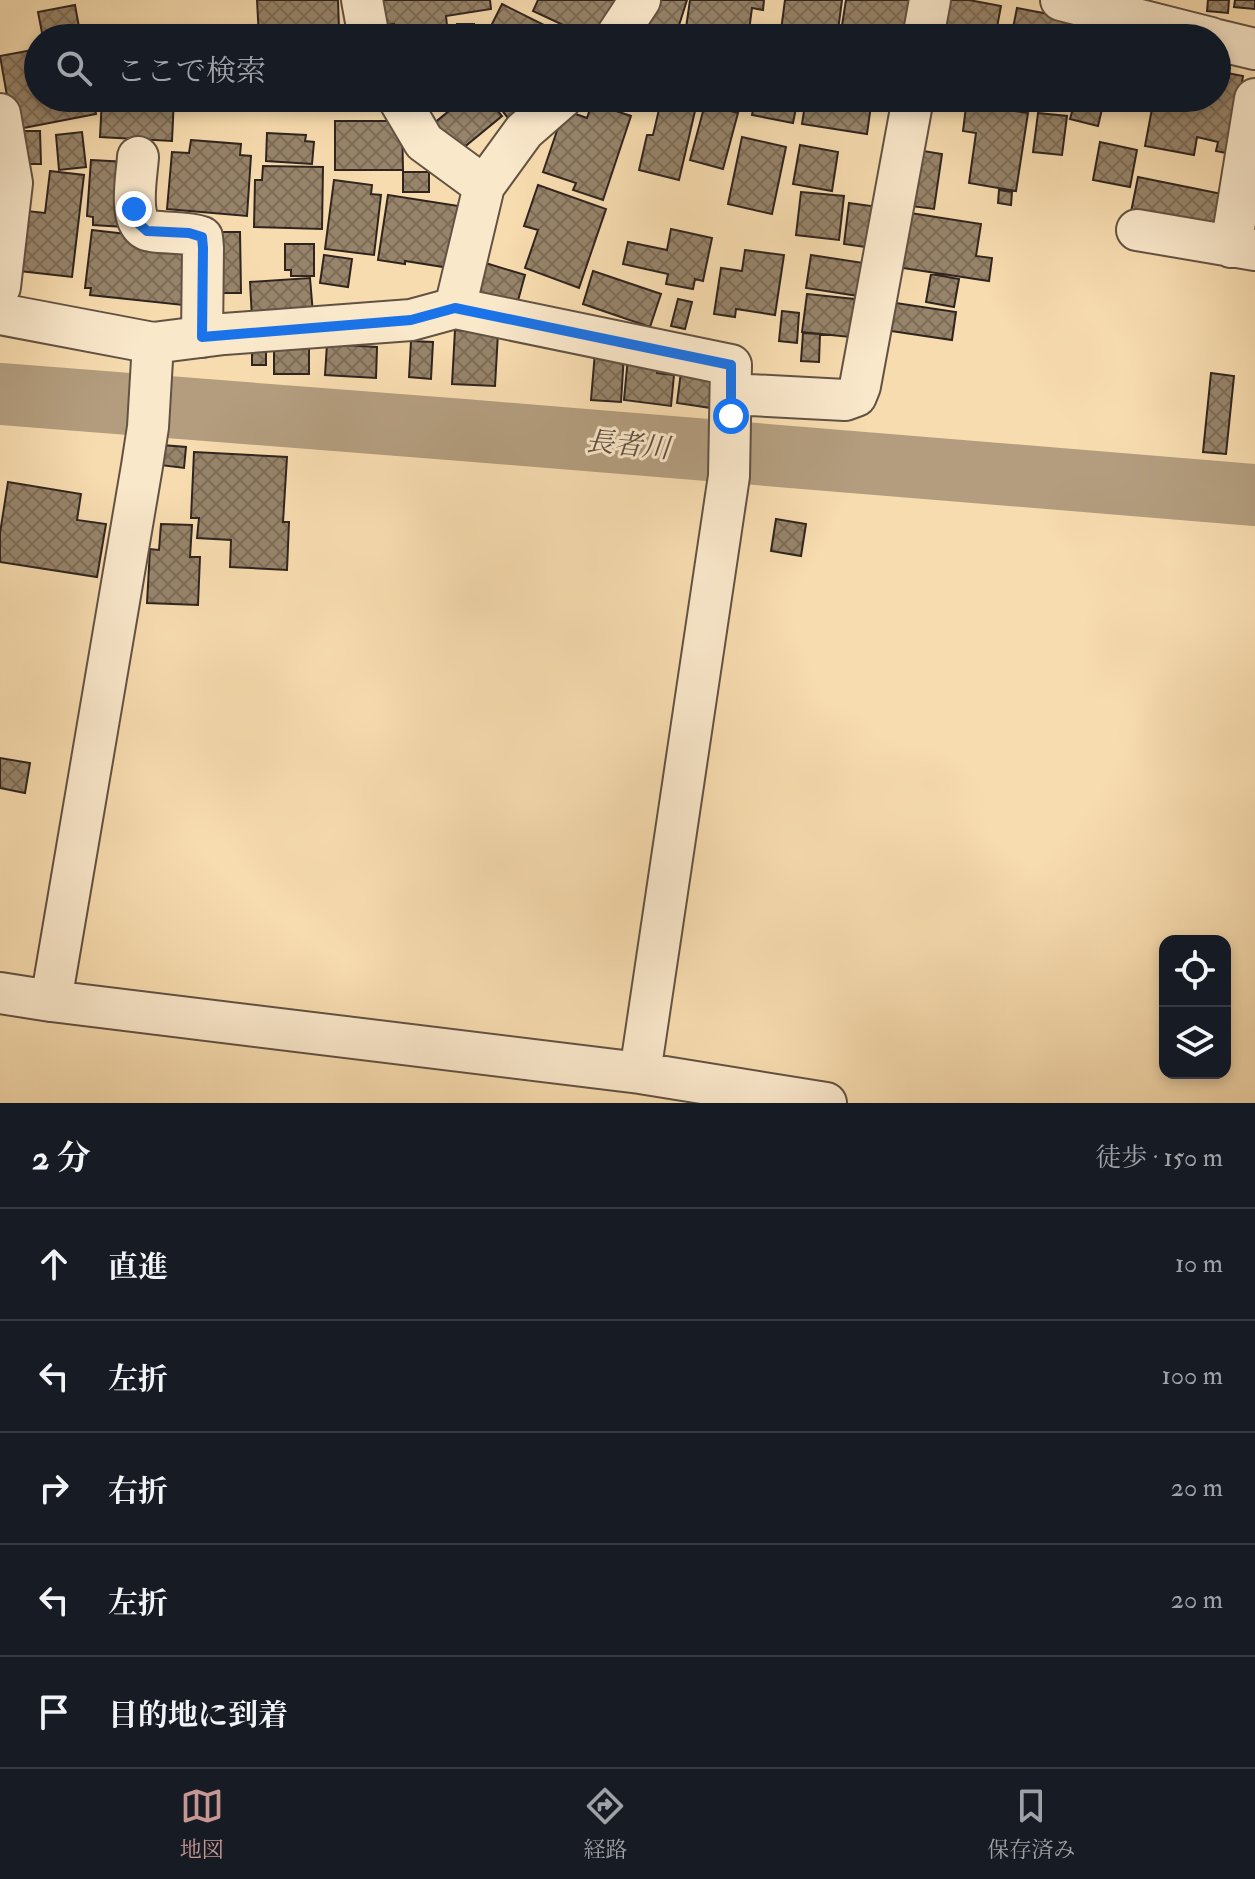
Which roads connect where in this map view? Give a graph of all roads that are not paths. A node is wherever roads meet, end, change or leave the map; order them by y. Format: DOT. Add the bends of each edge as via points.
graph roads {
  1 [pos="362,0"];
  2 [pos="640,0"];
  3 [pos="930,0"];
  4 [pos="1061,0"];
  5 [pos="366,24"];
  6 [pos="624,24"];
  7 [pos="926,24"];
  8 [pos="1156,24"];
  9 [pos="1231,43"];
  10 [pos="1255,49"];
  11 [pos="1255,99"];
  12 [pos="406,112"];
  13 [pos="546,112"];
  14 [pos="910,112"];
  15 [pos="0,114"];
  16 [pos="138,157"];
  17 [pos="484,186"];
  18 [pos="1137,230"];
  19 [pos="1243,248"];
  20 [pos="0,287"];
  21 [pos="455,308"];
  22 [pos="0,314"];
  23 [pos="202,337"];
  24 [pos="152,360"];
  25 [pos="731,405"];
  26 [pos="0,993"];
  27 [pos="51,1001"];
  28 [pos="640,1073"];
  29 [pos="826,1103"];
  1 -- 5 [label="street"];
  2 -- 6 [label="street"];
  3 -- 7 [label="street"];
  4 -- 8 [label="street"];
  9 -- 10 [label="street"];
  11 -- 19 [label="street"];
  12 -- 17 [label="street" via="424,142"];
  13 -- 17 [label="street" via="524,131"];
  14 -- 25 [label="street" via="856,396"];
  15 -- 20 [label="street" via="12,183"];
  16 -- 23 [label="street" via="138,223 147,231 202,237"];
  17 -- 21 [label="street"];
  18 -- 19 [label="street"];
  21 -- 23 [label="street" via="411,320"];
  21 -- 25 [label="street" via="731,365"];
  22 -- 24 [label="street"];
  23 -- 24 [label="street"];
  24 -- 27 [label="street" via="148,427"];
  25 -- 28 [label="street" via="729,476"];
  26 -- 27 [label="street"];
  27 -- 28 [label="street"];
  28 -- 29 [label="street"];
}
